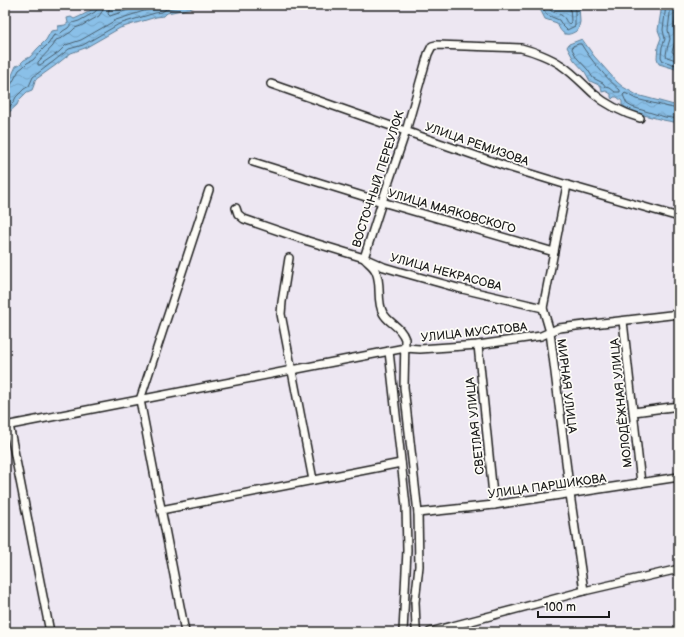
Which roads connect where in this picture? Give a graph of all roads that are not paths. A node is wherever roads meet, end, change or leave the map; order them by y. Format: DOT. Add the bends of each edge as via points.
graph roads {
  1 [pos="271,84"];
  2 [pos="640,118"];
  3 [pos="406,131"];
  4 [pos="253,162"];
  5 [pos="567,185"];
  6 [pos="209,190"];
  7 [pos="382,202"];
  8 [pos="236,208"];
  9 [pos="679,217"];
  10 [pos="554,252"];
  11 [pos="289,258"];
  12 [pos="364,258"];
  13 [pos="543,308"];
  14 [pos="679,314"];
  15 [pos="623,321"];
  16 [pos="550,332"];
  17 [pos="478,345"];
  18 [pos="405,348"];
  19 [pos="389,351"];
  20 [pos="292,370"];
  21 [pos="140,400"];
  22 [pos="679,406"];
  23 [pos="634,412"];
  24 [pos="7,425"];
  25 [pos="401,463"];
  26 [pos="679,477"];
  27 [pos="313,480"];
  28 [pos="641,483"];
  29 [pos="570,494"];
  30 [pos="494,505"];
  31 [pos="161,510"];
  32 [pos="418,514"];
  33 [pos="679,569"];
  34 [pos="584,591"];
  35 [pos="50,632"];
  36 [pos="185,632"];
  37 [pos="403,632"];
  38 [pos="417,632"];
  39 [pos="430,632"];
  1 -- 3 [label="street, УЛИЦА РЕМИЗОВА"];
  2 -- 3 [label="street, ВОСТОЧНЫЙ ПЕРЕУЛОК" via="609,104 560,64 532,51 521,48 436,45 432,46 428,54"];
  3 -- 5 [label="street, УЛИЦА РЕМИЗОВА"];
  3 -- 7 [label="street, ВОСТОЧНЫЙ ПЕРЕУЛОК"];
  4 -- 7 [label="street, УЛИЦА МАЯКОВСКОГО"];
  5 -- 9 [label="street, УЛИЦА РЕМИЗОВА"];
  5 -- 10 [label="street, МИРНАЯ УЛИЦА"];
  6 -- 21 [label="street"];
  7 -- 10 [label="street, УЛИЦА МАЯКОВСКОГО"];
  7 -- 12 [label="street, ВОСТОЧНЫЙ ПЕРЕУЛОК"];
  8 -- 12 [label="street, УЛИЦА НЕКРАСОВА" via="244,219"];
  10 -- 13 [label="street, МИРНАЯ УЛИЦА"];
  11 -- 20 [label="street" via="281,314"];
  12 -- 13 [label="street, УЛИЦА НЕКРАСОВА" via="400,272"];
  12 -- 18 [label="street, ВОСТОЧНЫЙ ПЕРЕУЛОК" via="376,271 382,312 402,333"];
  13 -- 16 [label="street, МИРНАЯ УЛИЦА"];
  14 -- 15 [label="street, УЛИЦА МУСАТОВА"];
  15 -- 16 [label="street, УЛИЦА МУСАТОВА" via="559,328"];
  15 -- 23 [label="street, МОЛОДЁЖНАЯ УЛИЦА"];
  16 -- 17 [label="street, УЛИЦА МУСАТОВА" via="541,336"];
  16 -- 29 [label="street, МИРНАЯ УЛИЦА"];
  17 -- 18 [label="street, УЛИЦА МУСАТОВА"];
  17 -- 30 [label="street, СВЕТЛАЯ УЛИЦА"];
  18 -- 19 [label="street, УЛИЦА МУСАТОВА"];
  18 -- 32 [label="street, ВОСТОЧНЫЙ ПЕРЕУЛОК" via="404,387"];
  19 -- 20 [label="street, УЛИЦА МУСАТОВА"];
  19 -- 25 [label="street"];
  20 -- 21 [label="street, УЛИЦА МУСАТОВА"];
  20 -- 27 [label="street"];
  21 -- 24 [label="street, УЛИЦА МУСАТОВА"];
  21 -- 31 [label="street"];
  22 -- 23 [label="street"];
  23 -- 28 [label="street, МОЛОДЁЖНАЯ УЛИЦА"];
  24 -- 35 [label="street"];
  25 -- 27 [label="street"];
  25 -- 37 [label="street" via="406,506"];
  26 -- 28 [label="street, УЛИЦА ПАРШИКОВА"];
  27 -- 31 [label="street"];
  28 -- 29 [label="street, УЛИЦА ПАРШИКОВА"];
  29 -- 30 [label="street, УЛИЦА ПАРШИКОВА"];
  29 -- 34 [label="street, МИРНАЯ УЛИЦА"];
  30 -- 32 [label="street, УЛИЦА ПАРШИКОВА"];
  31 -- 36 [label="street"];
  32 -- 38 [label="street, ВОСТОЧНЫЙ ПЕРЕУЛОК" via="419,566 415,602"];
  33 -- 34 [label="street"];
  34 -- 39 [label="street"];
}
